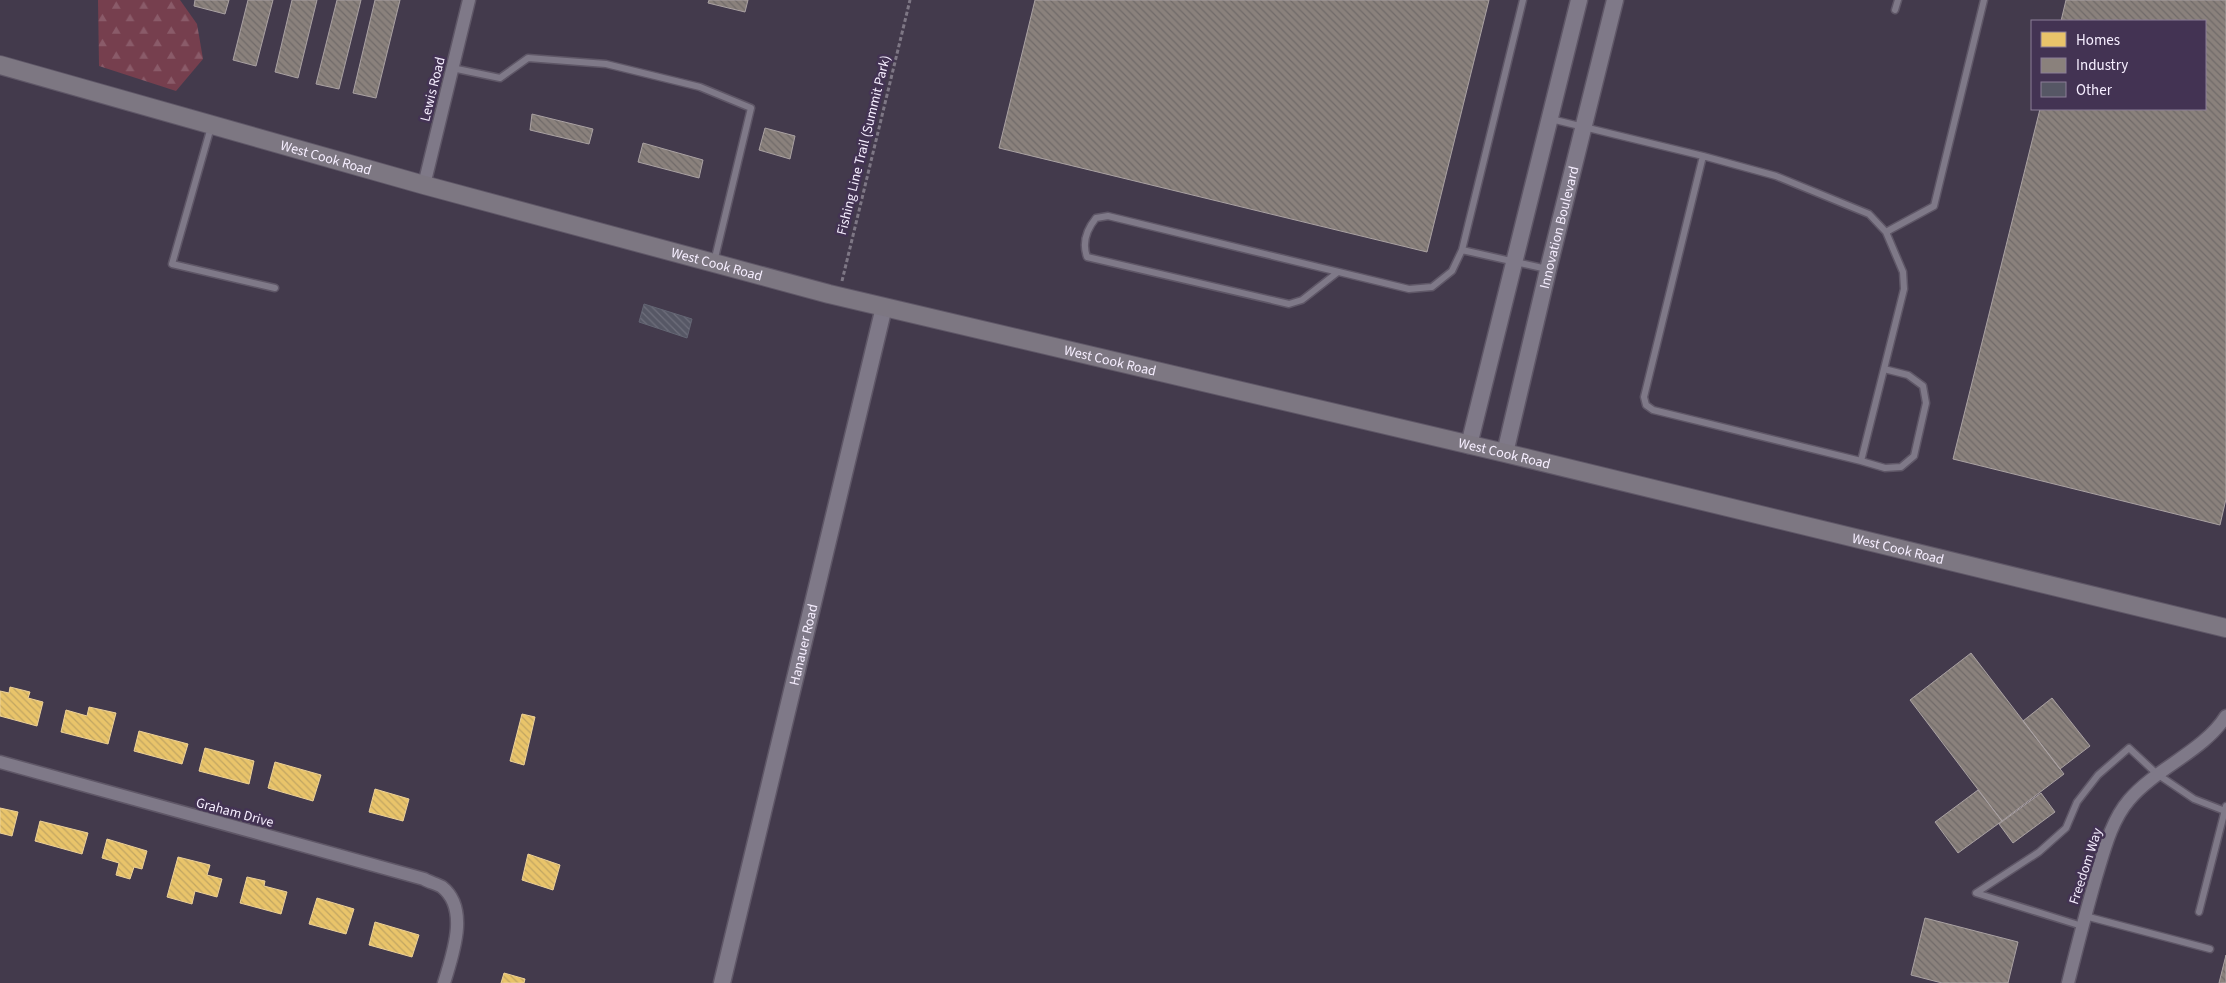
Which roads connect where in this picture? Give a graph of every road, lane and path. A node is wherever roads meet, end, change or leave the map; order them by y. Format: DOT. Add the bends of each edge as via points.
graph roads {
  1 [pos="469,0"];
  2 [pos="910,0"];
  3 [pos="1523,0"];
  4 [pos="1579,0"];
  5 [pos="1615,0"];
  6 [pos="1898,0"];
  7 [pos="1984,0"];
  8 [pos="1895,10"];
  9 [pos="0,65"];
  10 [pos="452,68"];
  11 [pos="1550,118"];
  12 [pos="212,124"];
  13 [pos="1583,126"];
  14 [pos="1703,156"];
  15 [pos="424,184"];
  16 [pos="1886,232"];
  17 [pos="1462,250"];
  18 [pos="1513,261"];
  19 [pos="714,263"];
  20 [pos="1548,270"];
  21 [pos="1338,272"];
  22 [pos="275,288"];
  23 [pos="838,296"];
  24 [pos="884,307"];
  25 [pos="1884,369"];
  26 [pos="1469,445"];
  27 [pos="1505,453"];
  28 [pos="1861,462"];
  29 [pos="2226,628"];
  30 [pos="2226,716"];
  31 [pos="0,762"];
  32 [pos="2157,774"];
  33 [pos="2225,809"];
  34 [pos="2199,912"];
  35 [pos="2084,921"];
  36 [pos="2210,949"];
  37 [pos="444,983"];
  38 [pos="722,983"];
  39 [pos="2068,983"];
  1 -- 10 [label="street, Lewis Road"];
  2 -- 23 [label="path, Fishing Line Trail (Summit Park)"];
  3 -- 17 [label="lane"];
  4 -- 11 [label="street"];
  5 -- 13 [label="street, Innovation Boulevard"];
  6 -- 8 [label="lane"];
  7 -- 16 [label="lane" via="1934,206"];
  9 -- 12 [label="main road, West Cook Road"];
  10 -- 15 [label="street, Lewis Road"];
  10 -- 19 [label="lane" via="500,78 528,58 606,64 700,87 751,108"];
  11 -- 13 [label="lane"];
  11 -- 18 [label="street"];
  12 -- 15 [label="main road, West Cook Road"];
  12 -- 22 [label="lane" via="172,264"];
  13 -- 14 [label="lane"];
  13 -- 20 [label="street, Innovation Boulevard"];
  14 -- 16 [label="lane" via="1776,176 1868,214"];
  14 -- 28 [label="lane" via="1644,397 1646,405 1654,410"];
  15 -- 19 [label="main road, West Cook Road"];
  16 -- 25 [label="lane" via="1903,272 1904,289"];
  17 -- 18 [label="lane"];
  17 -- 21 [label="lane" via="1452,271 1432,287 1409,289"];
  18 -- 20 [label="lane"];
  18 -- 26 [label="street"];
  19 -- 23 [label="main road, West Cook Road"];
  20 -- 27 [label="street, Innovation Boulevard"];
  21 -- 21 [label="lane" via="1108,216 1096,218 1089,227 1084,248 1087,257 1289,304 1302,300"];
  23 -- 24 [label="main road, West Cook Road"];
  24 -- 26 [label="main road, West Cook Road"];
  24 -- 38 [label="street, Hanauer Road"];
  25 -- 28 [label="lane"];
  25 -- 28 [label="lane" via="1908,375 1923,386 1926,403 1914,456 1901,467 1885,468"];
  26 -- 27 [label="main road, West Cook Road"];
  27 -- 29 [label="main road, West Cook Road"];
  30 -- 32 [label="street, Freedom Way" via="2193,748"];
  31 -- 37 [label="street, Graham Drive" via="424,879 442,887 453,903 457,922 455,944"];
  32 -- 33 [label="lane" via="2194,799"];
  32 -- 35 [label="street, Freedom Way" via="2128,800 2109,834"];
  32 -- 35 [label="lane" via="2129,748 2098,775 2077,802 2066,828 2040,852 1976,893"];
  33 -- 34 [label="lane"];
  35 -- 36 [label="lane"];
  35 -- 39 [label="street, Freedom Way"];
}
